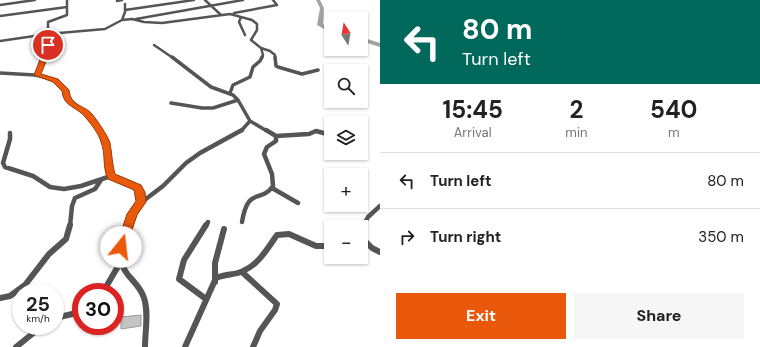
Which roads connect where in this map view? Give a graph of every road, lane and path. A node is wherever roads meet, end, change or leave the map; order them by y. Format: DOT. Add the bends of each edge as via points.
graph roads {
  1 [pos="35,0"];
  2 [pos="67,0"];
  3 [pos="122,0"];
  4 [pos="194,0"];
  5 [pos="205,0"];
  6 [pos="243,0"];
  7 [pos="273,0"];
  8 [pos="19,1"];
  9 [pos="118,1"];
  10 [pos="125,4"];
  11 [pos="0,5"];
  12 [pos="212,6"];
  13 [pos="68,7"];
  14 [pos="125,10"];
  15 [pos="230,14"];
  16 [pos="221,15"];
  17 [pos="0,16"];
  18 [pos="241,17"];
  19 [pos="134,19"];
  20 [pos="122,20"];
  21 [pos="48,34"];
  22 [pos="245,35"];
  23 [pos="0,41"];
  24 [pos="154,45"];
  25 [pos="261,48"];
  26 [pos="318,70"];
  27 [pos="0,73"];
  28 [pos="38,75"];
  29 [pos="230,93"];
  30 [pos="238,100"];
  31 [pos="171,103"];
  32 [pos="250,121"];
  33 [pos="324,133"];
  34 [pos="10,134"];
  35 [pos="276,136"];
  36 [pos="111,176"];
  37 [pos="101,180"];
  38 [pos="272,188"];
  39 [pos="141,202"];
  40 [pos="298,203"];
  41 [pos="380,206"];
  42 [pos="366,220"];
  43 [pos="208,222"];
  44 [pos="242,222"];
  45 [pos="224,229"];
  46 [pos="368,244"];
  47 [pos="324,246"];
  48 [pos="380,252"];
  49 [pos="120,263"];
  50 [pos="242,272"];
  51 [pos="214,282"];
  52 [pos="108,283"];
  53 [pos="0,298"];
  54 [pos="206,299"];
  55 [pos="31,335"];
  56 [pos="16,347"];
  57 [pos="145,347"];
  58 [pos="185,347"];
  59 [pos="253,347"];
  1 -- 8 [label="street"];
  2 -- 13 [label="street"];
  3 -- 9 [label="street"];
  4 -- 14 [label="street"];
  5 -- 12 [label="street"];
  6 -- 12 [label="street"];
  7 -- 15 [label="street" via="277,5"];
  8 -- 11 [label="street"];
  10 -- 14 [label="street"];
  12 -- 16 [label="street"];
  12 -- 19 [label="street"];
  13 -- 17 [label="street"];
  13 -- 21 [label="street" via="67,15 48,22"];
  14 -- 20 [label="street"];
  15 -- 16 [label="street"];
  15 -- 18 [label="street"];
  16 -- 19 [label="street" via="162,23"];
  18 -- 22 [label="street" via="239,22"];
  18 -- 25 [label="street" via="254,20 258,25 259,28 251,40"];
  19 -- 20 [label="street"];
  20 -- 21 [label="street" via="105,29"];
  21 -- 23 [label="street"];
  21 -- 28 [label="street" via="48,49"];
  24 -- 29 [label="street" via="210,86"];
  25 -- 26 [label="street" via="275,55 278,67 302,74"];
  25 -- 29 [label="street" via="260,61 253,67 250,77 233,85"];
  27 -- 28 [label="street"];
  28 -- 36 [label="street" via="56,81 66,90 66,97 70,103 88,115 106,142"];
  29 -- 30 [label="street"];
  30 -- 31 [label="street" via="208,108"];
  30 -- 32 [label="street"];
  32 -- 35 [label="street"];
  32 -- 39 [label="street" via="235,135 187,162 165,184"];
  33 -- 35 [label="street" via="316,131 310,134"];
  34 -- 37 [label="street" via="3,162 5,167 33,176 50,187 64,190"];
  35 -- 38 [label="street" via="276,141 267,147 264,154 273,178"];
  36 -- 37 [label="street"];
  36 -- 39 [label="street" via="137,187"];
  37 -- 53 [label="street" via="95,190 76,198 73,202 67,237 55,246 26,285"];
  38 -- 40 [label="street"];
  38 -- 44 [label="street" via="249,200"];
  39 -- 49 [label="street" via="127,226"];
  41 -- 42 [label="street"];
  43 -- 54 [label="street" via="184,260 179,279"];
  45 -- 51 [label="street" via="216,259"];
  46 -- 48 [label="street"];
  47 -- 50 [label="street" via="316,246 289,234 277,235 258,262"];
  49 -- 52 [label="street"];
  49 -- 57 [label="street" via="144,298"];
  50 -- 51 [label="street" via="225,274 216,278"];
  50 -- 59 [label="street" via="277,304"];
  51 -- 54 [label="street"];
  54 -- 58 [label="street"];
  55 -- 56 [label="street"];
}
